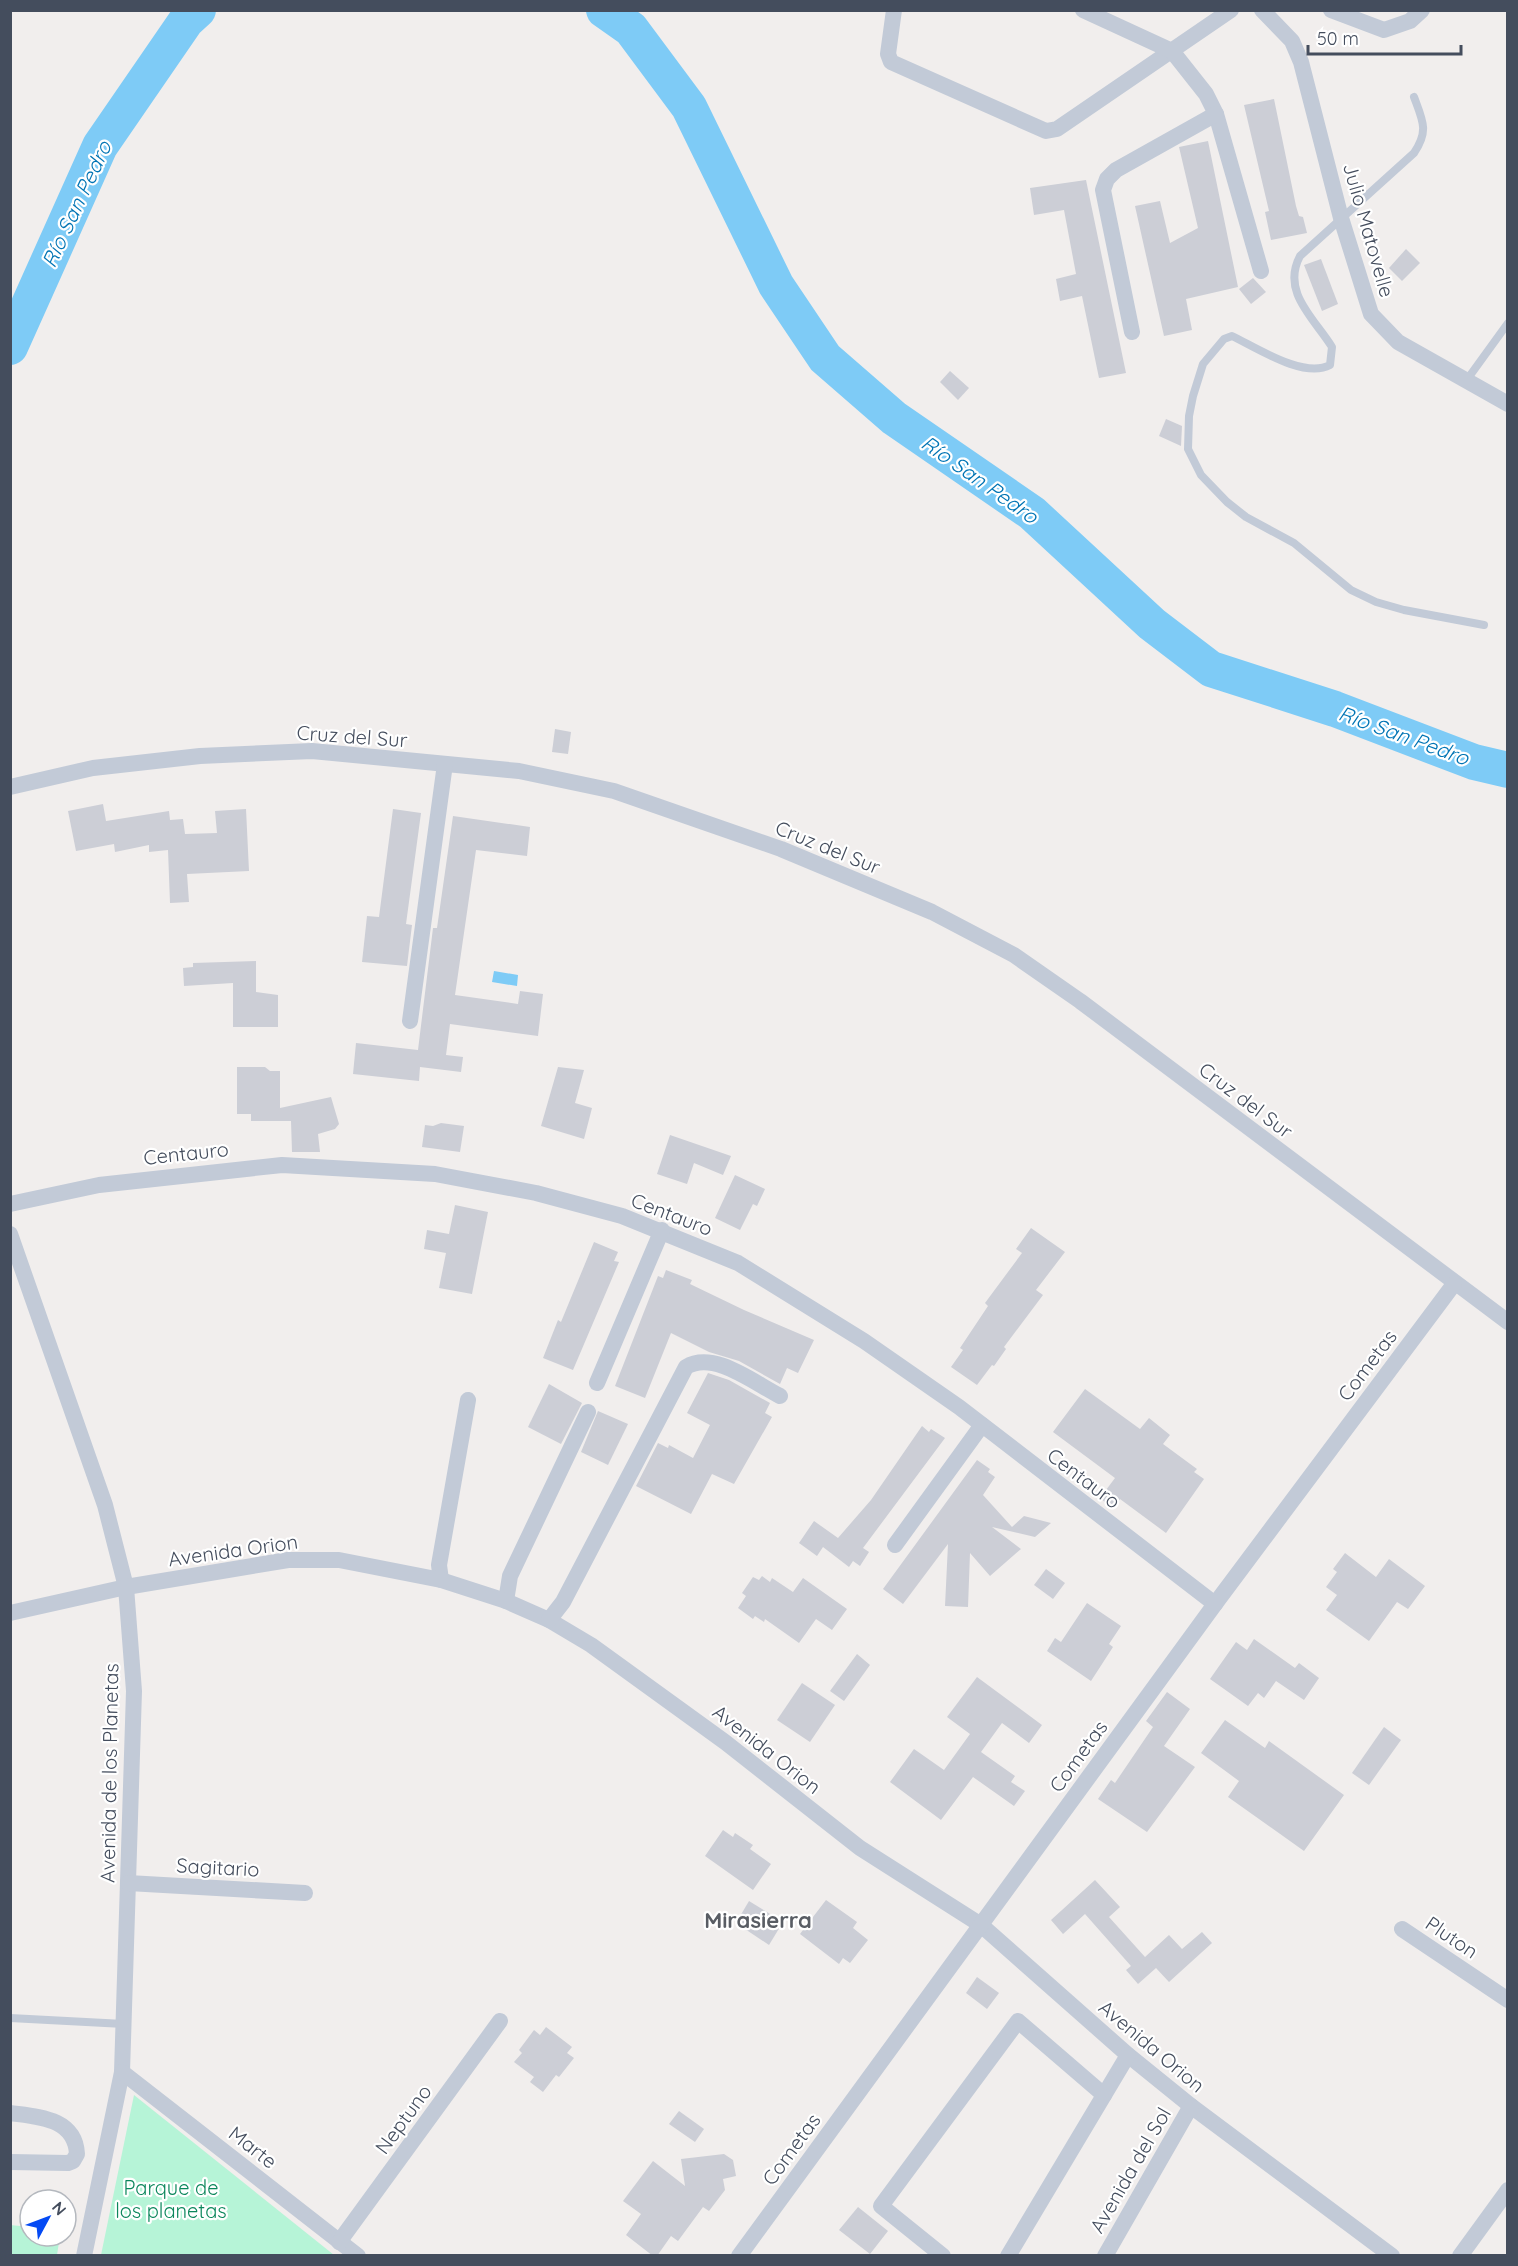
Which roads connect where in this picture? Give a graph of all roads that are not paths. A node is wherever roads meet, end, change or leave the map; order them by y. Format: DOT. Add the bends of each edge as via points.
graph roads {
  1 [pos="894,10"];
  2 [pos="1083,10"];
  3 [pos="1231,10"];
  4 [pos="1262,10"];
  5 [pos="1331,10"];
  6 [pos="1422,10"];
  7 [pos="1172,51"];
  8 [pos="1414,98"];
  9 [pos="1216,114"];
  10 [pos="1341,218"];
  11 [pos="1261,271"];
  12 [pos="1508,323"];
  13 [pos="1132,332"];
  14 [pos="1466,382"];
  15 [pos="1508,404"];
  16 [pos="1484,626"];
  17 [pos="445,764"];
  18 [pos="10,787"];
  19 [pos="411,1021"];
  20 [pos="10,1204"];
  21 [pos="662,1230"];
  22 [pos="10,1234"];
  23 [pos="1454,1284"];
  24 [pos="1508,1322"];
  25 [pos="597,1383"];
  26 [pos="780,1396"];
  27 [pos="468,1400"];
  28 [pos="588,1412"];
  29 [pos="982,1425"];
  30 [pos="895,1545"];
  31 [pos="441,1580"];
  32 [pos="126,1587"];
  33 [pos="506,1601"];
  34 [pos="1215,1604"];
  35 [pos="10,1613"];
  36 [pos="549,1620"];
  37 [pos="128,1883"];
  38 [pos="305,1893"];
  39 [pos="981,1925"];
  40 [pos="1402,1929"];
  41 [pos="1508,2000"];
  42 [pos="10,2018"];
  43 [pos="500,2021"];
  44 [pos="124,2024"];
  45 [pos="1128,2055"];
  46 [pos="122,2072"];
  47 [pos="1104,2095"];
  48 [pos="1191,2106"];
  49 [pos="10,2113"];
  50 [pos="77,2147"];
  51 [pos="106,2151"];
  52 [pos="10,2162"];
  53 [pos="1508,2190"];
  54 [pos="339,2242"];
  55 [pos="84,2256"];
  56 [pos="358,2256"];
  57 [pos="739,2256"];
  58 [pos="943,2256"];
  59 [pos="1008,2256"];
  60 [pos="1105,2256"];
  61 [pos="1392,2256"];
  62 [pos="1460,2256"];
  1 -- 7 [label="street" via="888,54 891,62 1046,131 1057,129"];
  2 -- 7 [label="street"];
  3 -- 7 [label="street"];
  4 -- 10 [label="street, Julio Matovelle" via="1292,41 1301,62"];
  5 -- 6 [label="street" via="1384,30 1410,21"];
  7 -- 9 [label="street" via="1206,94"];
  8 -- 10 [label="lane" via="1425,126 1421,143"];
  9 -- 11 [label="street"];
  9 -- 13 [label="street" via="1116,170 1107,179 1103,190"];
  10 -- 14 [label="street, Julio Matovelle" via="1371,314 1398,342"];
  10 -- 16 [label="lane" via="1300,256 1294,268 1293,282 1302,307 1332,347 1330,365 1324,369 1302,369 1232,336 1224,339 1203,363 1189,416 1188,448 1201,474 1227,502 1294,543 1351,590 1404,610"];
  12 -- 14 [label="lane"];
  14 -- 15 [label="street, Julio Matovelle"];
  17 -- 18 [label="street, Cruz del Sur" via="312,751 200,756 93,768"];
  17 -- 19 [label="street"];
  17 -- 23 [label="street, Cruz del Sur" via="519,771 614,790 781,849 942,918 1014,955"];
  20 -- 21 [label="street, Centauro" via="99,1185 282,1165 435,1173 536,1193"];
  21 -- 25 [label="street"];
  21 -- 29 [label="street, Centauro" via="738,1263 798,1298"];
  22 -- 32 [label="street, Avenida de los Planetas" via="105,1505"];
  23 -- 24 [label="street, Cruz del Sur"];
  23 -- 34 [label="street, Cometas"];
  26 -- 36 [label="street" via="714,1362 696,1361 686,1367 563,1602"];
  27 -- 31 [label="street" via="440,1565"];
  28 -- 33 [label="street" via="510,1576"];
  29 -- 30 [label="street"];
  29 -- 34 [label="street, Centauro"];
  31 -- 32 [label="street, Avenida Orion" via="339,1560 288,1560"];
  31 -- 33 [label="street, Avenida Orion"];
  32 -- 35 [label="street, Avenida Orion"];
  32 -- 37 [label="street, Avenida de los Planetas" via="135,1691"];
  33 -- 36 [label="street, Avenida Orion"];
  34 -- 39 [label="street, Cometas"];
  36 -- 39 [label="street, Avenida Orion" via="591,1645 725,1742 860,1848"];
  37 -- 38 [label="street, Sagitario"];
  37 -- 44 [label="street, Avenida de los Planetas"];
  39 -- 45 [label="street, Avenida Orion"];
  39 -- 57 [label="street, Cometas"];
  40 -- 41 [label="street, Pluton"];
  42 -- 44 [label="lane"];
  43 -- 54 [label="street, Neptuno"];
  44 -- 46 [label="street, Avenida de los Planetas"];
  45 -- 47 [label="street"];
  45 -- 48 [label="street, Avenida Orion"];
  46 -- 51 [label="street, Avenida de los Planetas"];
  46 -- 54 [label="street, Marte"];
  47 -- 58 [label="street" via="1018,2021 881,2206"];
  47 -- 59 [label="street"];
  48 -- 60 [label="street, Avenida del Sol"];
  48 -- 61 [label="street, Avenida Orion"];
  49 -- 50 [label="street" via="62,2124"];
  50 -- 51 [label="street"];
  50 -- 52 [label="street" via="77,2154 68,2163"];
  51 -- 55 [label="street, Avenida de los Planetas"];
  53 -- 62 [label="street"];
  54 -- 56 [label="street, Marte"];
}
